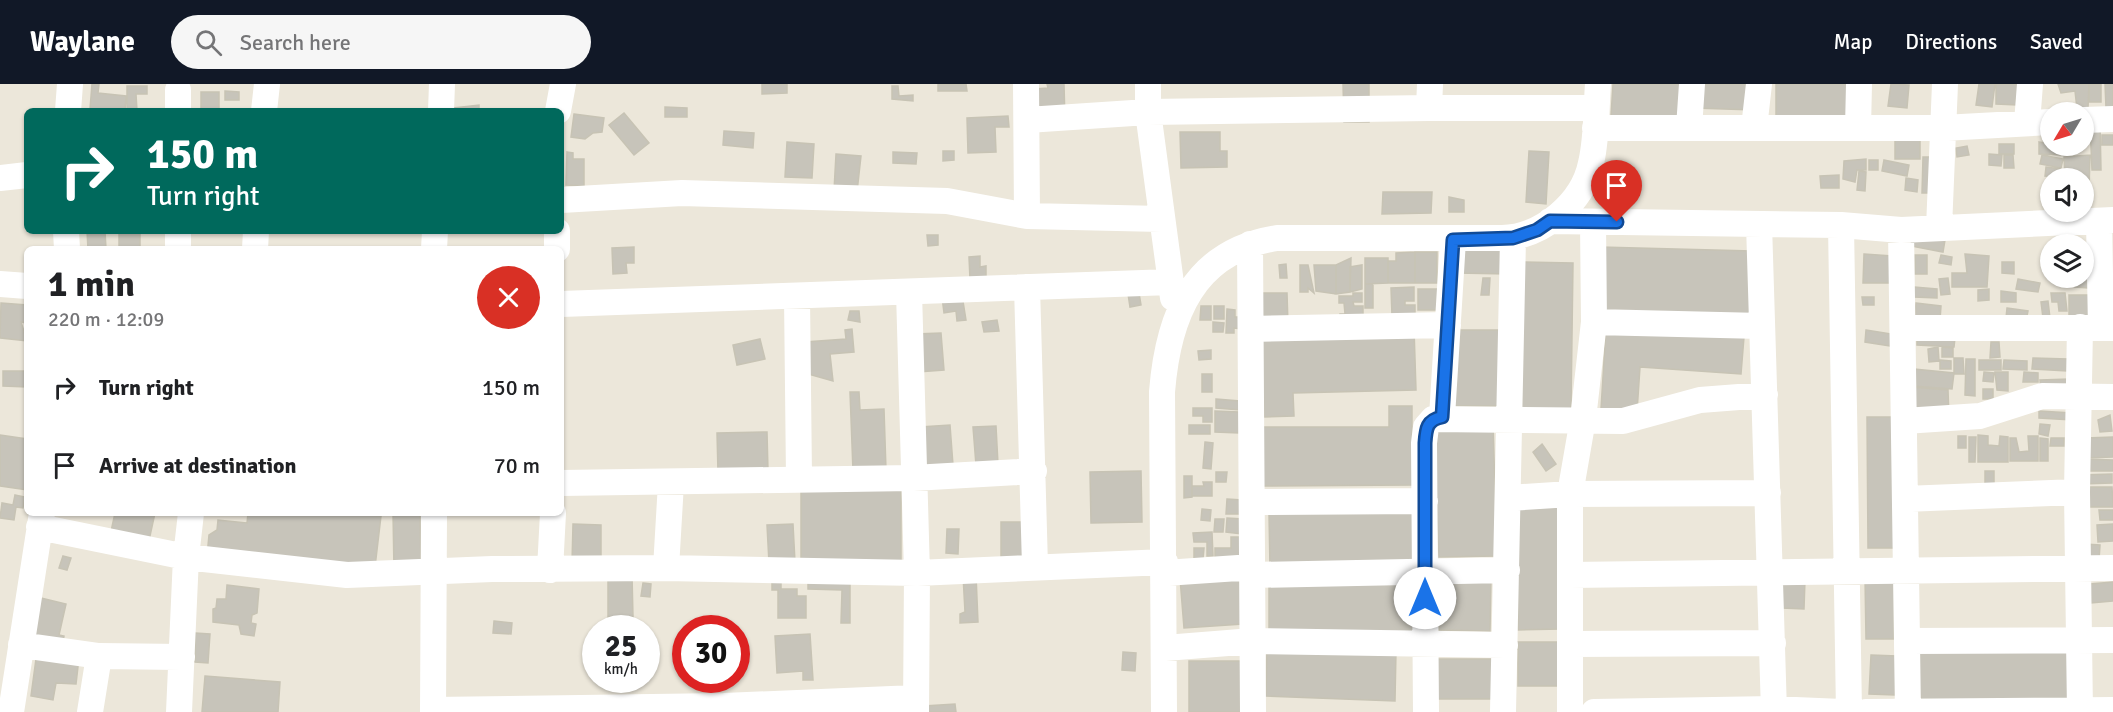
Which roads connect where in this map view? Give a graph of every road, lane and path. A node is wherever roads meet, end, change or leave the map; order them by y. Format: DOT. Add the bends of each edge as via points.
graph roads {
  1 [pos="70,84"];
  2 [pos="267,84"];
  3 [pos="442,84"];
  4 [pos="563,84"];
  5 [pos="1026,84"];
  6 [pos="1148,84"];
  7 [pos="1692,84"];
  8 [pos="1759,84"];
  9 [pos="1860,84"];
  10 [pos="1945,84"];
  11 [pos="2030,84"];
  12 [pos="1430,96"];
  13 [pos="1596,107"];
  14 [pos="68,108"];
  15 [pos="264,108"];
  16 [pos="441,108"];
  17 [pos="559,108"];
  18 [pos="1148,112"];
  19 [pos="2113,119"];
  20 [pos="1027,120"];
  21 [pos="2094,120"];
  22 [pos="2039,122"];
  23 [pos="1689,128"];
  24 [pos="1754,128"];
  25 [pos="1858,128"];
  26 [pos="1943,128"];
  27 [pos="24,175"];
  28 [pos="0,178"];
  29 [pos="564,200"];
  30 [pos="1027,216"];
  31 [pos="1162,219"];
  32 [pos="1550,221"];
  33 [pos="2106,221"];
  34 [pos="1593,222"];
  35 [pos="1759,224"];
  36 [pos="1840,225"];
  37 [pos="1939,228"];
  38 [pos="1901,230"];
  39 [pos="1513,238"];
  40 [pos="1453,240"];
  41 [pos="1250,244"];
  42 [pos="1171,282"];
  43 [pos="0,284"];
  44 [pos="24,286"];
  45 [pos="1027,288"];
  46 [pos="909,292"];
  47 [pos="796,296"];
  48 [pos="564,304"];
  49 [pos="1176,317"];
  50 [pos="1594,322"];
  51 [pos="1448,325"];
  52 [pos="1762,326"];
  53 [pos="1903,328"];
  54 [pos="2098,328"];
  55 [pos="1251,329"];
  56 [pos="1765,395"];
  57 [pos="2078,397"];
  58 [pos="2113,397"];
  59 [pos="1442,417"];
  60 [pos="1511,418"];
  61 [pos="1583,419"];
  62 [pos="1904,422"];
  63 [pos="1034,471"];
  64 [pos="913,478"];
  65 [pos="799,479"];
  66 [pos="564,483"];
  67 [pos="671,483"];
  68 [pos="2078,492"];
  69 [pos="1768,493"];
  70 [pos="1570,494"];
  71 [pos="1509,498"];
  72 [pos="1905,499"];
  73 [pos="1425,501"];
  74 [pos="1252,502"];
  75 [pos="191,516"];
  76 [pos="434,516"];
  77 [pos="553,516"];
  78 [pos="41,520"];
  79 [pos="186,557"];
  80 [pos="1035,566"];
  81 [pos="1165,567"];
  82 [pos="666,568"];
  83 [pos="2080,568"];
  84 [pos="2113,568"];
  85 [pos="550,570"];
  86 [pos="1507,570"];
  87 [pos="1907,570"];
  88 [pos="434,571"];
  89 [pos="1252,571"];
  90 [pos="1770,572"];
  91 [pos="1846,572"];
  92 [pos="917,573"];
  93 [pos="1425,574"];
  94 [pos="1570,575"];
  95 [pos="2113,640"];
  96 [pos="1908,641"];
  97 [pos="2080,641"];
  98 [pos="1253,642"];
  99 [pos="1773,643"];
  100 [pos="1570,644"];
  101 [pos="21,645"];
  102 [pos="1425,645"];
  103 [pos="1505,645"];
  104 [pos="1165,648"];
  105 [pos="99,656"];
  106 [pos="182,657"];
  107 [pos="915,705"];
  108 [pos="724,709"];
  109 [pos="1774,710"];
  110 [pos="2113,710"];
  111 [pos="433,711"];
  112 [pos="11,712"];
  113 [pos="90,712"];
  114 [pos="179,712"];
  115 [pos="1164,712"];
  116 [pos="1253,712"];
  117 [pos="1426,712"];
  118 [pos="1503,712"];
  119 [pos="1569,712"];
  120 [pos="1594,712"];
  121 [pos="1842,712"];
  122 [pos="1849,712"];
  123 [pos="1866,712"];
  124 [pos="1908,712"];
  125 [pos="2080,712"];
  1 -- 14 [label="street"];
  2 -- 15 [label="street"];
  3 -- 16 [label="street"];
  4 -- 17 [label="street"];
  5 -- 20 [label="street"];
  6 -- 18 [label="street"];
  7 -- 23 [label="street"];
  8 -- 24 [label="street"];
  9 -- 25 [label="street"];
  10 -- 26 [label="street"];
  11 -- 22 [label="street"];
  12 -- 13 [label="street"];
  12 -- 18 [label="street"];
  13 -- 23 [label="street"];
  13 -- 32 [label="street" via="1591,164 1585,180 1576,197"];
  18 -- 20 [label="street"];
  18 -- 31 [label="street"];
  19 -- 21 [label="street"];
  20 -- 30 [label="street"];
  22 -- 26 [label="street"];
  23 -- 24 [label="street"];
  24 -- 25 [label="street"];
  25 -- 26 [label="street"];
  26 -- 37 [label="street"];
  27 -- 28 [label="street"];
  29 -- 30 [label="street" via="682,193 935,201"];
  30 -- 31 [label="street"];
  31 -- 42 [label="street"];
  32 -- 34 [label="street"];
  32 -- 39 [label="street"];
  33 -- 37 [label="street"];
  33 -- 54 [label="street"];
  34 -- 35 [label="street"];
  34 -- 50 [label="street"];
  35 -- 36 [label="street"];
  35 -- 52 [label="street"];
  36 -- 38 [label="street"];
  36 -- 91 [label="street"];
  37 -- 38 [label="street"];
  38 -- 53 [label="street"];
  39 -- 40 [label="street"];
  39 -- 60 [label="street"];
  40 -- 41 [label="street" via="1376,236 1277,238"];
  40 -- 51 [label="street"];
  41 -- 49 [label="street" via="1230,251 1197,280"];
  41 -- 55 [label="street"];
  42 -- 45 [label="street"];
  42 -- 49 [label="street"];
  43 -- 44 [label="street"];
  45 -- 46 [label="street"];
  45 -- 63 [label="street"];
  46 -- 47 [label="street"];
  46 -- 64 [label="street"];
  47 -- 48 [label="street"];
  47 -- 65 [label="street"];
  49 -- 81 [label="street" via="1165,358 1162,392"];
  50 -- 52 [label="street"];
  50 -- 61 [label="street"];
  51 -- 55 [label="street"];
  51 -- 59 [label="street"];
  52 -- 56 [label="street"];
  53 -- 54 [label="street"];
  53 -- 62 [label="street"];
  54 -- 57 [label="street"];
  55 -- 74 [label="street"];
  56 -- 61 [label="street" via="1700,400 1623,421"];
  56 -- 69 [label="street"];
  57 -- 58 [label="street"];
  57 -- 62 [label="street" via="2042,396 1980,416"];
  57 -- 68 [label="street"];
  59 -- 60 [label="street"];
  59 -- 73 [label="street" via="1433,418 1426,427"];
  60 -- 61 [label="street"];
  60 -- 71 [label="street"];
  61 -- 70 [label="street"];
  62 -- 72 [label="street"];
  63 -- 64 [label="street"];
  63 -- 80 [label="street"];
  64 -- 65 [label="street"];
  64 -- 92 [label="street"];
  65 -- 67 [label="street"];
  66 -- 67 [label="street"];
  67 -- 82 [label="street"];
  68 -- 72 [label="street"];
  68 -- 83 [label="street"];
  69 -- 70 [label="street"];
  69 -- 90 [label="street"];
  70 -- 71 [label="street"];
  70 -- 94 [label="street"];
  71 -- 86 [label="street"];
  72 -- 87 [label="street"];
  73 -- 74 [label="street"];
  73 -- 93 [label="street"];
  74 -- 89 [label="street"];
  75 -- 79 [label="street"];
  76 -- 88 [label="street"];
  77 -- 85 [label="street"];
  78 -- 79 [label="street"];
  78 -- 101 [label="street"];
  79 -- 88 [label="street" via="347,575"];
  79 -- 106 [label="street"];
  80 -- 81 [label="street"];
  80 -- 92 [label="street"];
  81 -- 89 [label="street"];
  81 -- 104 [label="street"];
  82 -- 85 [label="street"];
  82 -- 92 [label="street"];
  83 -- 84 [label="street"];
  83 -- 87 [label="street"];
  83 -- 97 [label="street"];
  85 -- 88 [label="street"];
  86 -- 93 [label="street"];
  86 -- 103 [label="street"];
  87 -- 91 [label="street"];
  87 -- 96 [label="street"];
  88 -- 111 [label="street"];
  89 -- 93 [label="street"];
  89 -- 98 [label="street"];
  90 -- 91 [label="street"];
  90 -- 94 [label="street"];
  90 -- 99 [label="street"];
  91 -- 122 [label="street"];
  92 -- 107 [label="street"];
  93 -- 102 [label="street"];
  94 -- 100 [label="street"];
  95 -- 97 [label="street"];
  96 -- 97 [label="street"];
  96 -- 124 [label="street"];
  97 -- 125 [label="street"];
  98 -- 102 [label="street"];
  98 -- 104 [label="street"];
  98 -- 116 [label="street"];
  99 -- 100 [label="street"];
  99 -- 109 [label="street"];
  100 -- 119 [label="street"];
  101 -- 105 [label="street"];
  101 -- 112 [label="street"];
  102 -- 103 [label="street"];
  102 -- 117 [label="street"];
  103 -- 118 [label="street"];
  104 -- 115 [label="street"];
  105 -- 106 [label="street"];
  105 -- 113 [label="street"];
  106 -- 114 [label="street"];
  107 -- 108 [label="street"];
  108 -- 111 [label="street"];
  109 -- 120 [label="street"];
  109 -- 121 [label="street"];
  110 -- 125 [label="street"];
  123 -- 124 [label="street"];
  124 -- 125 [label="street"];
}
